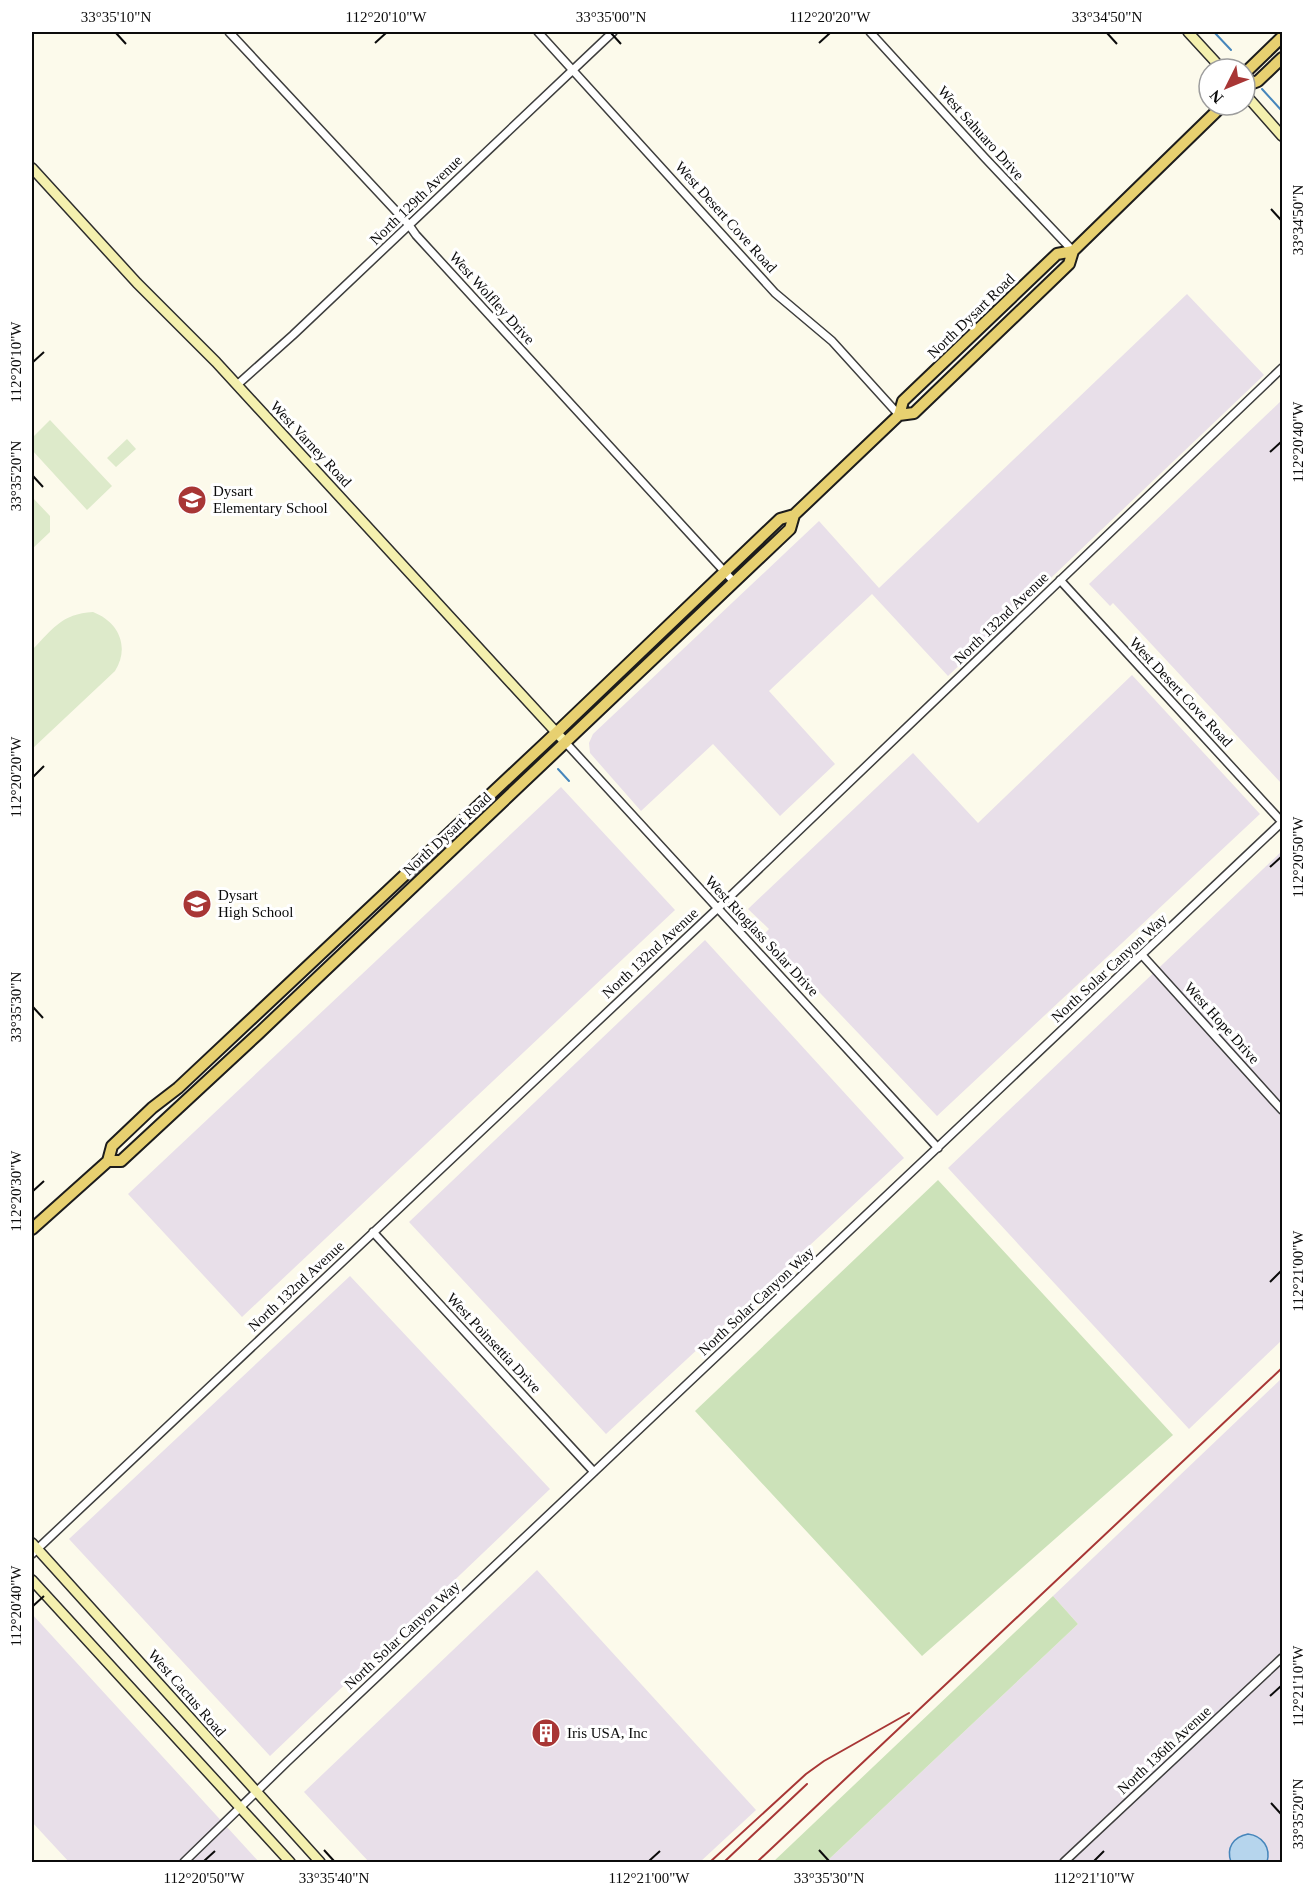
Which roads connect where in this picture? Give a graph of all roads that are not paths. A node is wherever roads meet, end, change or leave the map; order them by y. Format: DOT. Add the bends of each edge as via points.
graph roads {
  1 [pos="229,32"];
  2 [pos="538,32"];
  3 [pos="613,32"];
  4 [pos="870,32"];
  5 [pos="1188,32"];
  6 [pos="1282,37"];
  7 [pos="1211,57"];
  8 [pos="1282,58"];
  9 [pos="1257,61"];
  10 [pos="573,69"];
  11 [pos="1257,81"];
  12 [pos="1257,108"];
  13 [pos="1211,117"];
  14 [pos="1282,136"];
  15 [pos="32,168"];
  16 [pos="409,225"];
  17 [pos="1073,251"];
  18 [pos="1282,368"];
  19 [pos="237,385"];
  20 [pos="899,415"];
  21 [pos="794,515"];
  22 [pos="724,572"];
  23 [pos="1060,580"];
  24 [pos="734,582"];
  25 [pos="556,733"];
  26 [pos="566,742"];
  27 [pos="1282,822"];
  28 [pos="718,908"];
  29 [pos="1142,955"];
  30 [pos="1282,1110"];
  31 [pos="155,1130"];
  32 [pos="112,1146"];
  33 [pos="938,1148"];
  34 [pos="108,1161"];
  35 [pos="32,1229"];
  36 [pos="373,1232"];
  37 [pos="594,1472"];
  38 [pos="33,1549"];
  39 [pos="32,1580"];
  40 [pos="1282,1658"];
  41 [pos="256,1792"];
  42 [pos="240,1809"];
  43 [pos="184,1863"];
  44 [pos="290,1863"];
  45 [pos="320,1863"];
  46 [pos="1064,1863"];
  1 -- 16 [label="street, West Wolfley Drive"];
  2 -- 10 [label="street, West Desert Cove Road"];
  3 -- 10 [label="street, North 129th Avenue"];
  4 -- 17 [label="street, West Sahuaro Drive"];
  5 -- 7 [label="main road"];
  6 -- 9 [label="main road"];
  8 -- 11 [label="main road"];
  10 -- 16 [label="street, North 129th Avenue"];
  10 -- 20 [label="street, West Desert Cove Road" via="775,293 832,341"];
  12 -- 14 [label="main road"];
  13 -- 17 [label="main road, North Dysart Road"];
  15 -- 19 [label="main road, West Varney Road"];
  16 -- 19 [label="street, North 129th Avenue"];
  16 -- 22 [label="street, West Wolfley Drive"];
  17 -- 20 [label="main road, North Dysart Road" via="1069,264 914,413"];
  17 -- 20 [label="main road, North Dysart Road" via="1057,254 903,401"];
  18 -- 23 [label="street, North 132nd Avenue"];
  19 -- 25 [label="main road, West Varney Road"];
  20 -- 21 [label="main road, North Dysart Road"];
  21 -- 22 [label="main road, North Dysart Road" via="780,519"];
  21 -- 24 [label="main road, North Dysart Road" via="790,529"];
  22 -- 24 [label="street, West Wolfley Drive"];
  22 -- 25 [label="main road, North Dysart Road"];
  23 -- 27 [label="street, West Desert Cove Road"];
  23 -- 28 [label="street, North 132nd Avenue"];
  24 -- 26 [label="main road, North Dysart Road"];
  25 -- 26 [label="main road, West Varney Road"];
  25 -- 32 [label="main road, North Dysart Road"];
  26 -- 28 [label="street, West Rioglass Solar Drive"];
  26 -- 31 [label="main road, North Dysart Road"];
  27 -- 29 [label="street, North Solar Canyon Way"];
  28 -- 33 [label="street, West Rioglass Solar Drive"];
  28 -- 36 [label="street, North 132nd Avenue"];
  29 -- 30 [label="street, West Hope Drive"];
  29 -- 33 [label="street, North Solar Canyon Way"];
  31 -- 32 [label="main road" via="143,1131 130,1143"];
  31 -- 34 [label="main road, North Dysart Road" via="121,1161"];
  32 -- 34 [label="main road"];
  33 -- 37 [label="street, North Solar Canyon Way"];
  34 -- 35 [label="main road, North Dysart Road"];
  36 -- 37 [label="street, West Poinsettia Drive"];
  36 -- 38 [label="street, North 132nd Avenue"];
  37 -- 41 [label="street, North Solar Canyon Way"];
  38 -- 41 [label="main road, West Cactus Road"];
  39 -- 42 [label="main road"];
  40 -- 46 [label="street, North 136th Avenue"];
  41 -- 42 [label="street, North Solar Canyon Way"];
  41 -- 45 [label="main road, West Cactus Road"];
  42 -- 43 [label="street, North Solar Canyon Way"];
  42 -- 44 [label="main road"];
}
